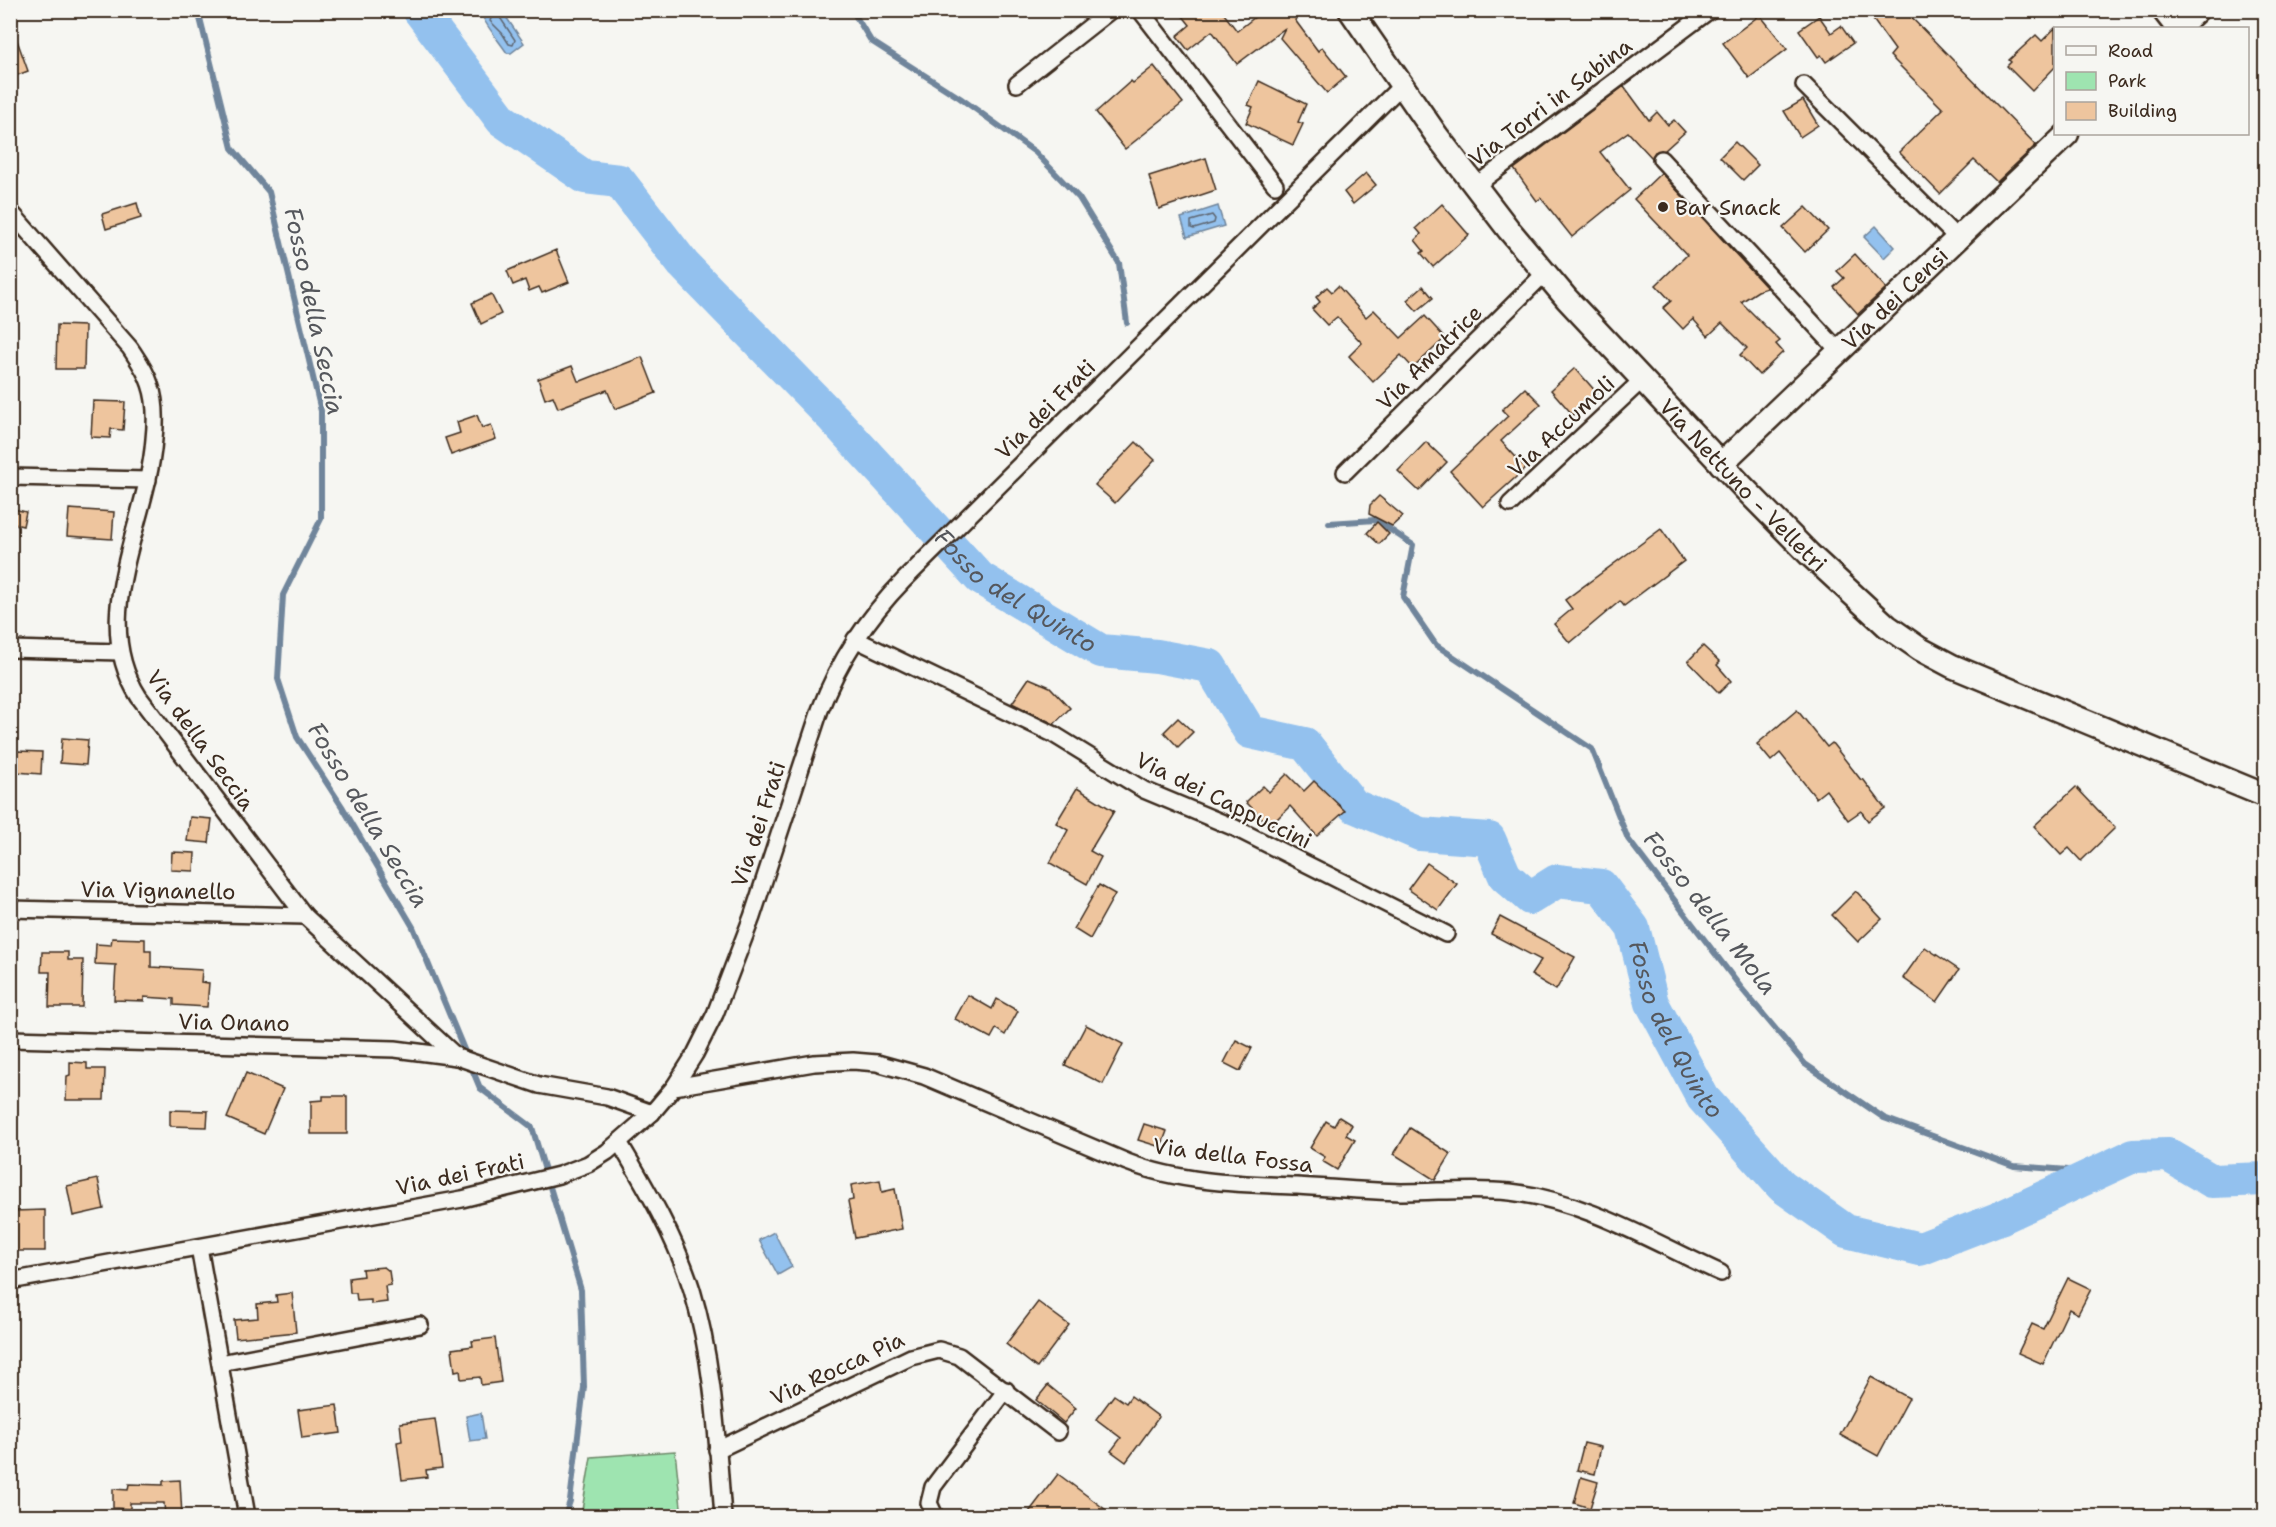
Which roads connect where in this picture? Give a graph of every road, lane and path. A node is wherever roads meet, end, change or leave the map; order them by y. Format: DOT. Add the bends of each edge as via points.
graph roads {
  1 [pos="1111,10"];
  2 [pos="1140,10"];
  3 [pos="1350,10"];
  4 [pos="1710,10"];
  5 [pos="2159,10"];
  6 [pos="2197,10"];
  7 [pos="2175,27"];
  8 [pos="2177,27"];
  9 [pos="1017,84"];
  10 [pos="1804,85"];
  11 [pos="1401,86"];
  12 [pos="2066,135"];
  13 [pos="1661,159"];
  14 [pos="1275,185"];
  15 [pos="1475,186"];
  16 [pos="10,212"];
  17 [pos="1957,238"];
  18 [pos="1544,274"];
  19 [pos="1838,350"];
  20 [pos="1642,380"];
  21 [pos="1721,464"];
  22 [pos="1345,472"];
  23 [pos="10,477"];
  24 [pos="148,480"];
  25 [pos="1510,504"];
  26 [pos="855,639"];
  27 [pos="10,650"];
  28 [pos="120,652"];
  29 [pos="2265,796"];
  30 [pos="10,909"];
  31 [pos="305,916"];
  32 [pos="1446,934"];
  33 [pos="10,1039"];
  34 [pos="457,1057"];
  35 [pos="674,1087"];
  36 [pos="652,1113"];
  37 [pos="620,1142"];
  38 [pos="199,1247"];
  39 [pos="1721,1273"];
  40 [pos="10,1281"];
  41 [pos="420,1325"];
  42 [pos="220,1363"];
  43 [pos="1006,1390"];
  44 [pos="1058,1432"];
  45 [pos="717,1450"];
  46 [pos="247,1516"];
  47 [pos="723,1516"];
  48 [pos="935,1516"];
  1 -- 9 [label="street"];
  2 -- 14 [label="street"];
  3 -- 11 [label="main road, Via Nettuno - Velletri"];
  4 -- 15 [label="street, Via Torri in Sabina"];
  5 -- 7 [label="street"];
  6 -- 8 [label="main road"];
  10 -- 17 [label="street"];
  11 -- 15 [label="main road, Via Nettuno - Velletri"];
  11 -- 26 [label="street, Via dei Frati" via="895,589"];
  12 -- 17 [label="main road, Via dei Censi"];
  13 -- 19 [label="street"];
  15 -- 18 [label="main road, Via Nettuno - Velletri"];
  16 -- 24 [label="street, Via della Seccia" via="119,335 144,370 155,417"];
  17 -- 19 [label="main road, Via dei Censi"];
  18 -- 20 [label="main road, Via Nettuno - Velletri"];
  18 -- 22 [label="street, Via Amatrice"];
  19 -- 21 [label="main road, Via dei Censi"];
  20 -- 21 [label="main road, Via Nettuno - Velletri"];
  20 -- 25 [label="street, Via Accumoli"];
  21 -- 29 [label="main road, Via Nettuno - Velletri" via="1870,611 1931,656"];
  23 -- 24 [label="street"];
  24 -- 28 [label="street, Via della Seccia" via="121,590"];
  26 -- 32 [label="street, Via dei Cappuccini" via="1053,734 1144,790 1235,828"];
  26 -- 35 [label="street, Via dei Frati" via="820,710 723,994 699,1047"];
  27 -- 28 [label="street"];
  28 -- 31 [label="street, Via della Seccia" via="139,697"];
  30 -- 31 [label="street, Via Vignanello"];
  31 -- 34 [label="street, Via della Seccia"];
  33 -- 34 [label="street, Via Onano" via="395,1049"];
  34 -- 36 [label="street, Via della Seccia" via="555,1089 616,1099"];
  35 -- 36 [label="street, Via dei Frati"];
  35 -- 39 [label="street, Via della Fossa" via="814,1063 877,1063 924,1076 1152,1171 1244,1184 1519,1193 1605,1217"];
  36 -- 37 [label="street, Via dei Frati"];
  37 -- 38 [label="street, Via dei Frati" via="594,1160 559,1176 525,1185"];
  37 -- 45 [label="street" via="669,1233 692,1290 708,1358"];
  38 -- 40 [label="street, Via dei Frati"];
  38 -- 42 [label="street"];
  41 -- 42 [label="street"];
  42 -- 46 [label="street"];
  43 -- 44 [label="street, Via Rocca Pia"];
  43 -- 45 [label="street, Via Rocca Pia" via="959,1356 947,1351 927,1352"];
  43 -- 48 [label="street" via="933,1487 929,1503"];
  45 -- 47 [label="street"];
}
